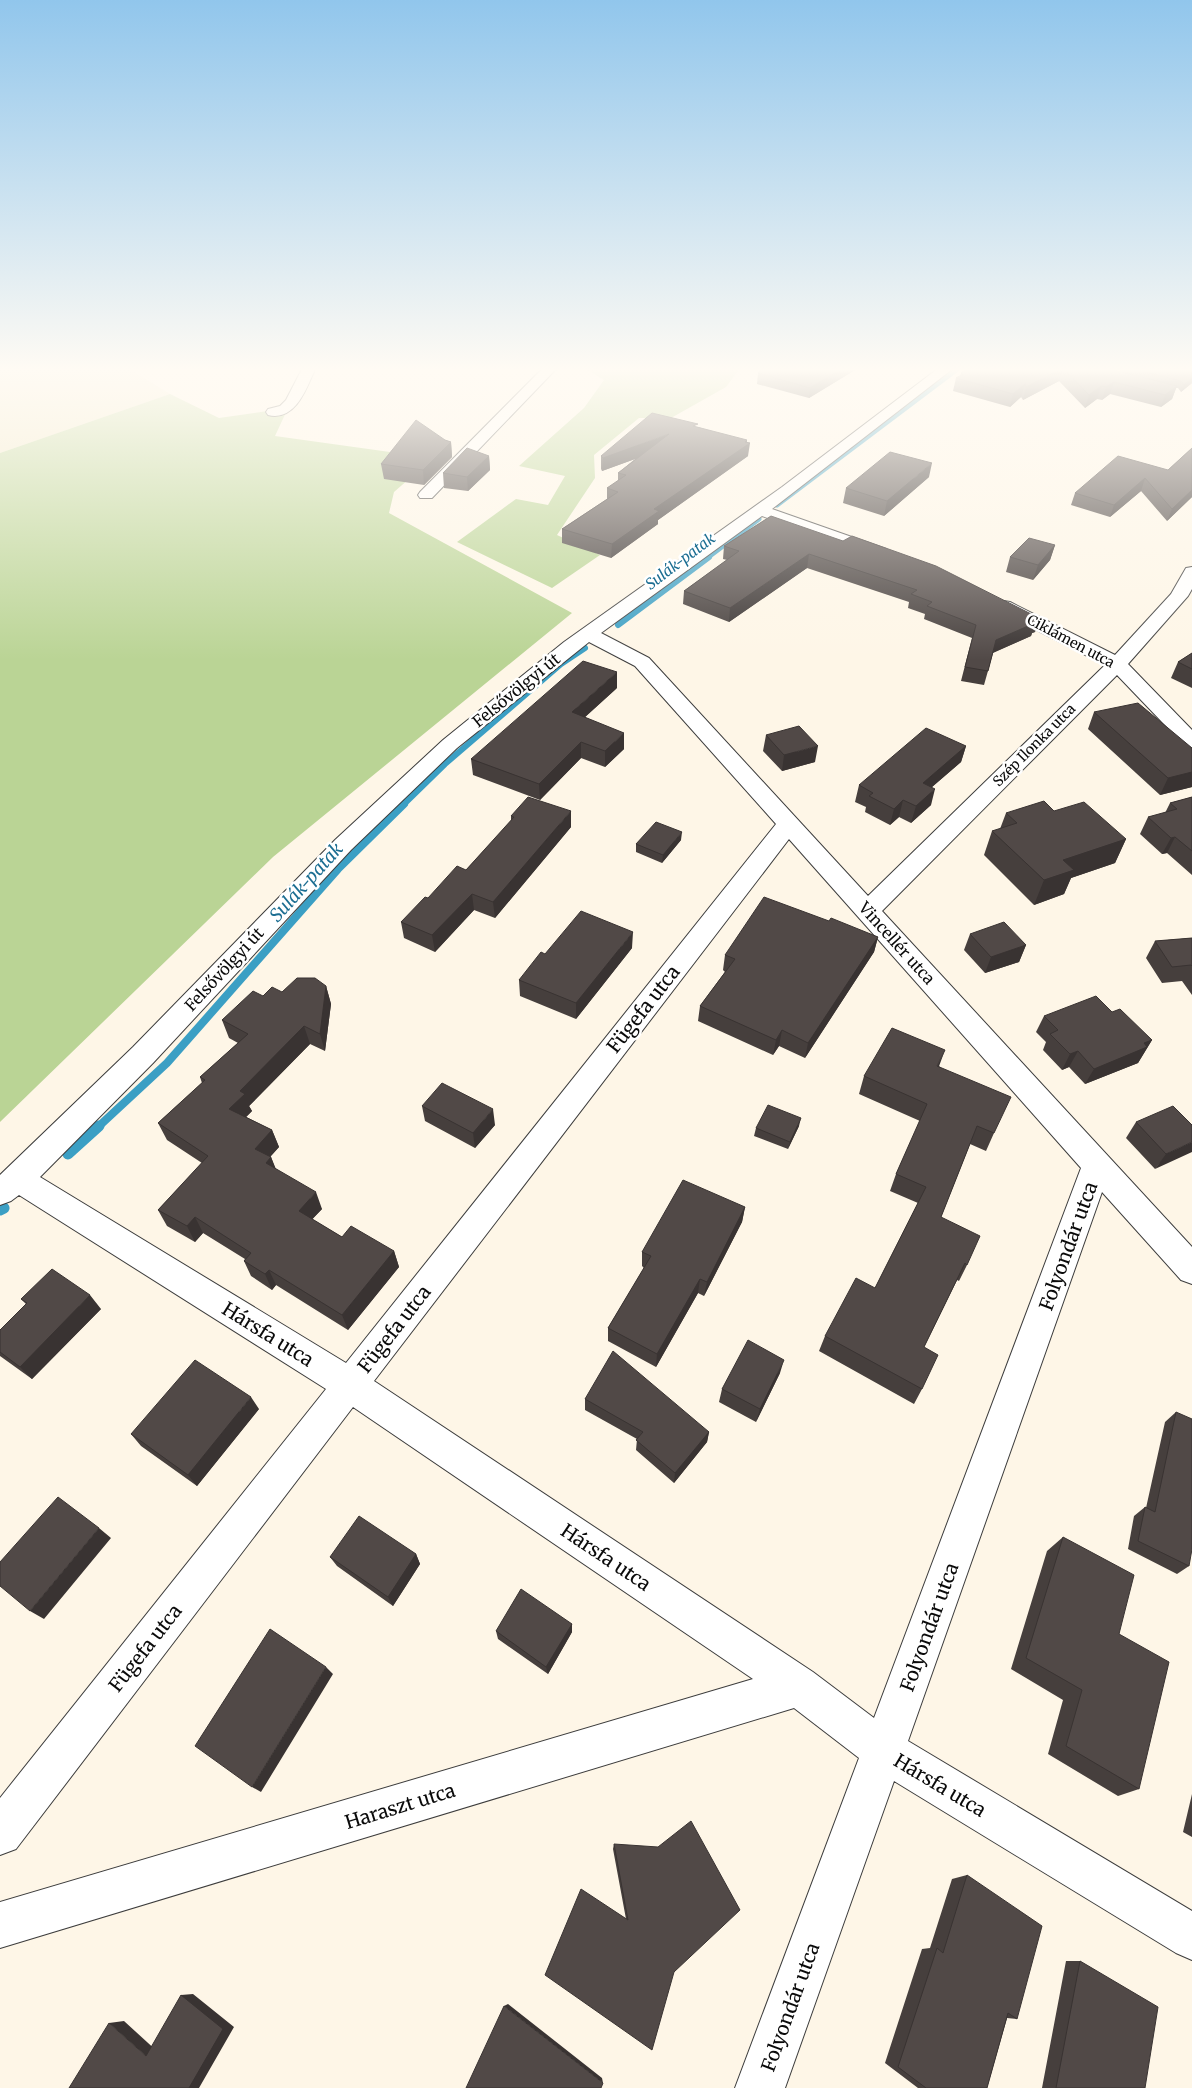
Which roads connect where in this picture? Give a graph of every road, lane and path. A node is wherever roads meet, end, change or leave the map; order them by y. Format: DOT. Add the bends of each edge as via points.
graph roads {
  1 [pos="456,464"];
  2 [pos="820,464"];
  3 [pos="426,495"];
  4 [pos="759,510"];
  5 [pos="895,558"];
  6 [pos="1192,572"];
  7 [pos="993,601"];
  8 [pos="588,634"];
  9 [pos="1117,664"];
  10 [pos="1192,742"];
  11 [pos="788,824"];
  12 [pos="867,911"];
  13 [pos="1097,1165"];
  14 [pos="9,1185"];
  15 [pos="1192,1270"];
  16 [pos="350,1385"];
  17 [pos="799,1686"];
  18 [pos="884,1751"];
  19 [pos="0,1833"];
  20 [pos="0,1925"];
  21 [pos="1192,1937"];
  22 [pos="760,2088"];
  1 -- 3 [label="street"];
  2 -- 4 [label="street, Felsővölgyi út"];
  4 -- 5 [label="street"];
  4 -- 8 [label="street, Felsővölgyi út"];
  6 -- 9 [label="street, Szép Ilonka utca" via="1179,596"];
  7 -- 9 [label="street, Ciklámen utca"];
  8 -- 11 [label="street, Vincellér utca" via="642,662"];
  8 -- 14 [label="street, Felsővölgyi út" via="450,744 342,845 143,1055"];
  9 -- 10 [label="street, Ciklámen utca"];
  9 -- 12 [label="street, Szép Ilonka utca"];
  11 -- 12 [label="street, Vincellér utca"];
  11 -- 16 [label="street, Fügefa utca"];
  12 -- 13 [label="street, Vincellér utca"];
  13 -- 15 [label="street, Vincellér utca"];
  13 -- 18 [label="street, Folyondár utca"];
  14 -- 16 [label="street, Hársfa utca"];
  16 -- 17 [label="street, Hársfa utca"];
  16 -- 19 [label="street, Fügefa utca"];
  17 -- 18 [label="street, Hársfa utca"];
  17 -- 20 [label="street, Haraszt utca"];
  18 -- 21 [label="street, Hársfa utca"];
  18 -- 22 [label="street, Folyondár utca"];
}
